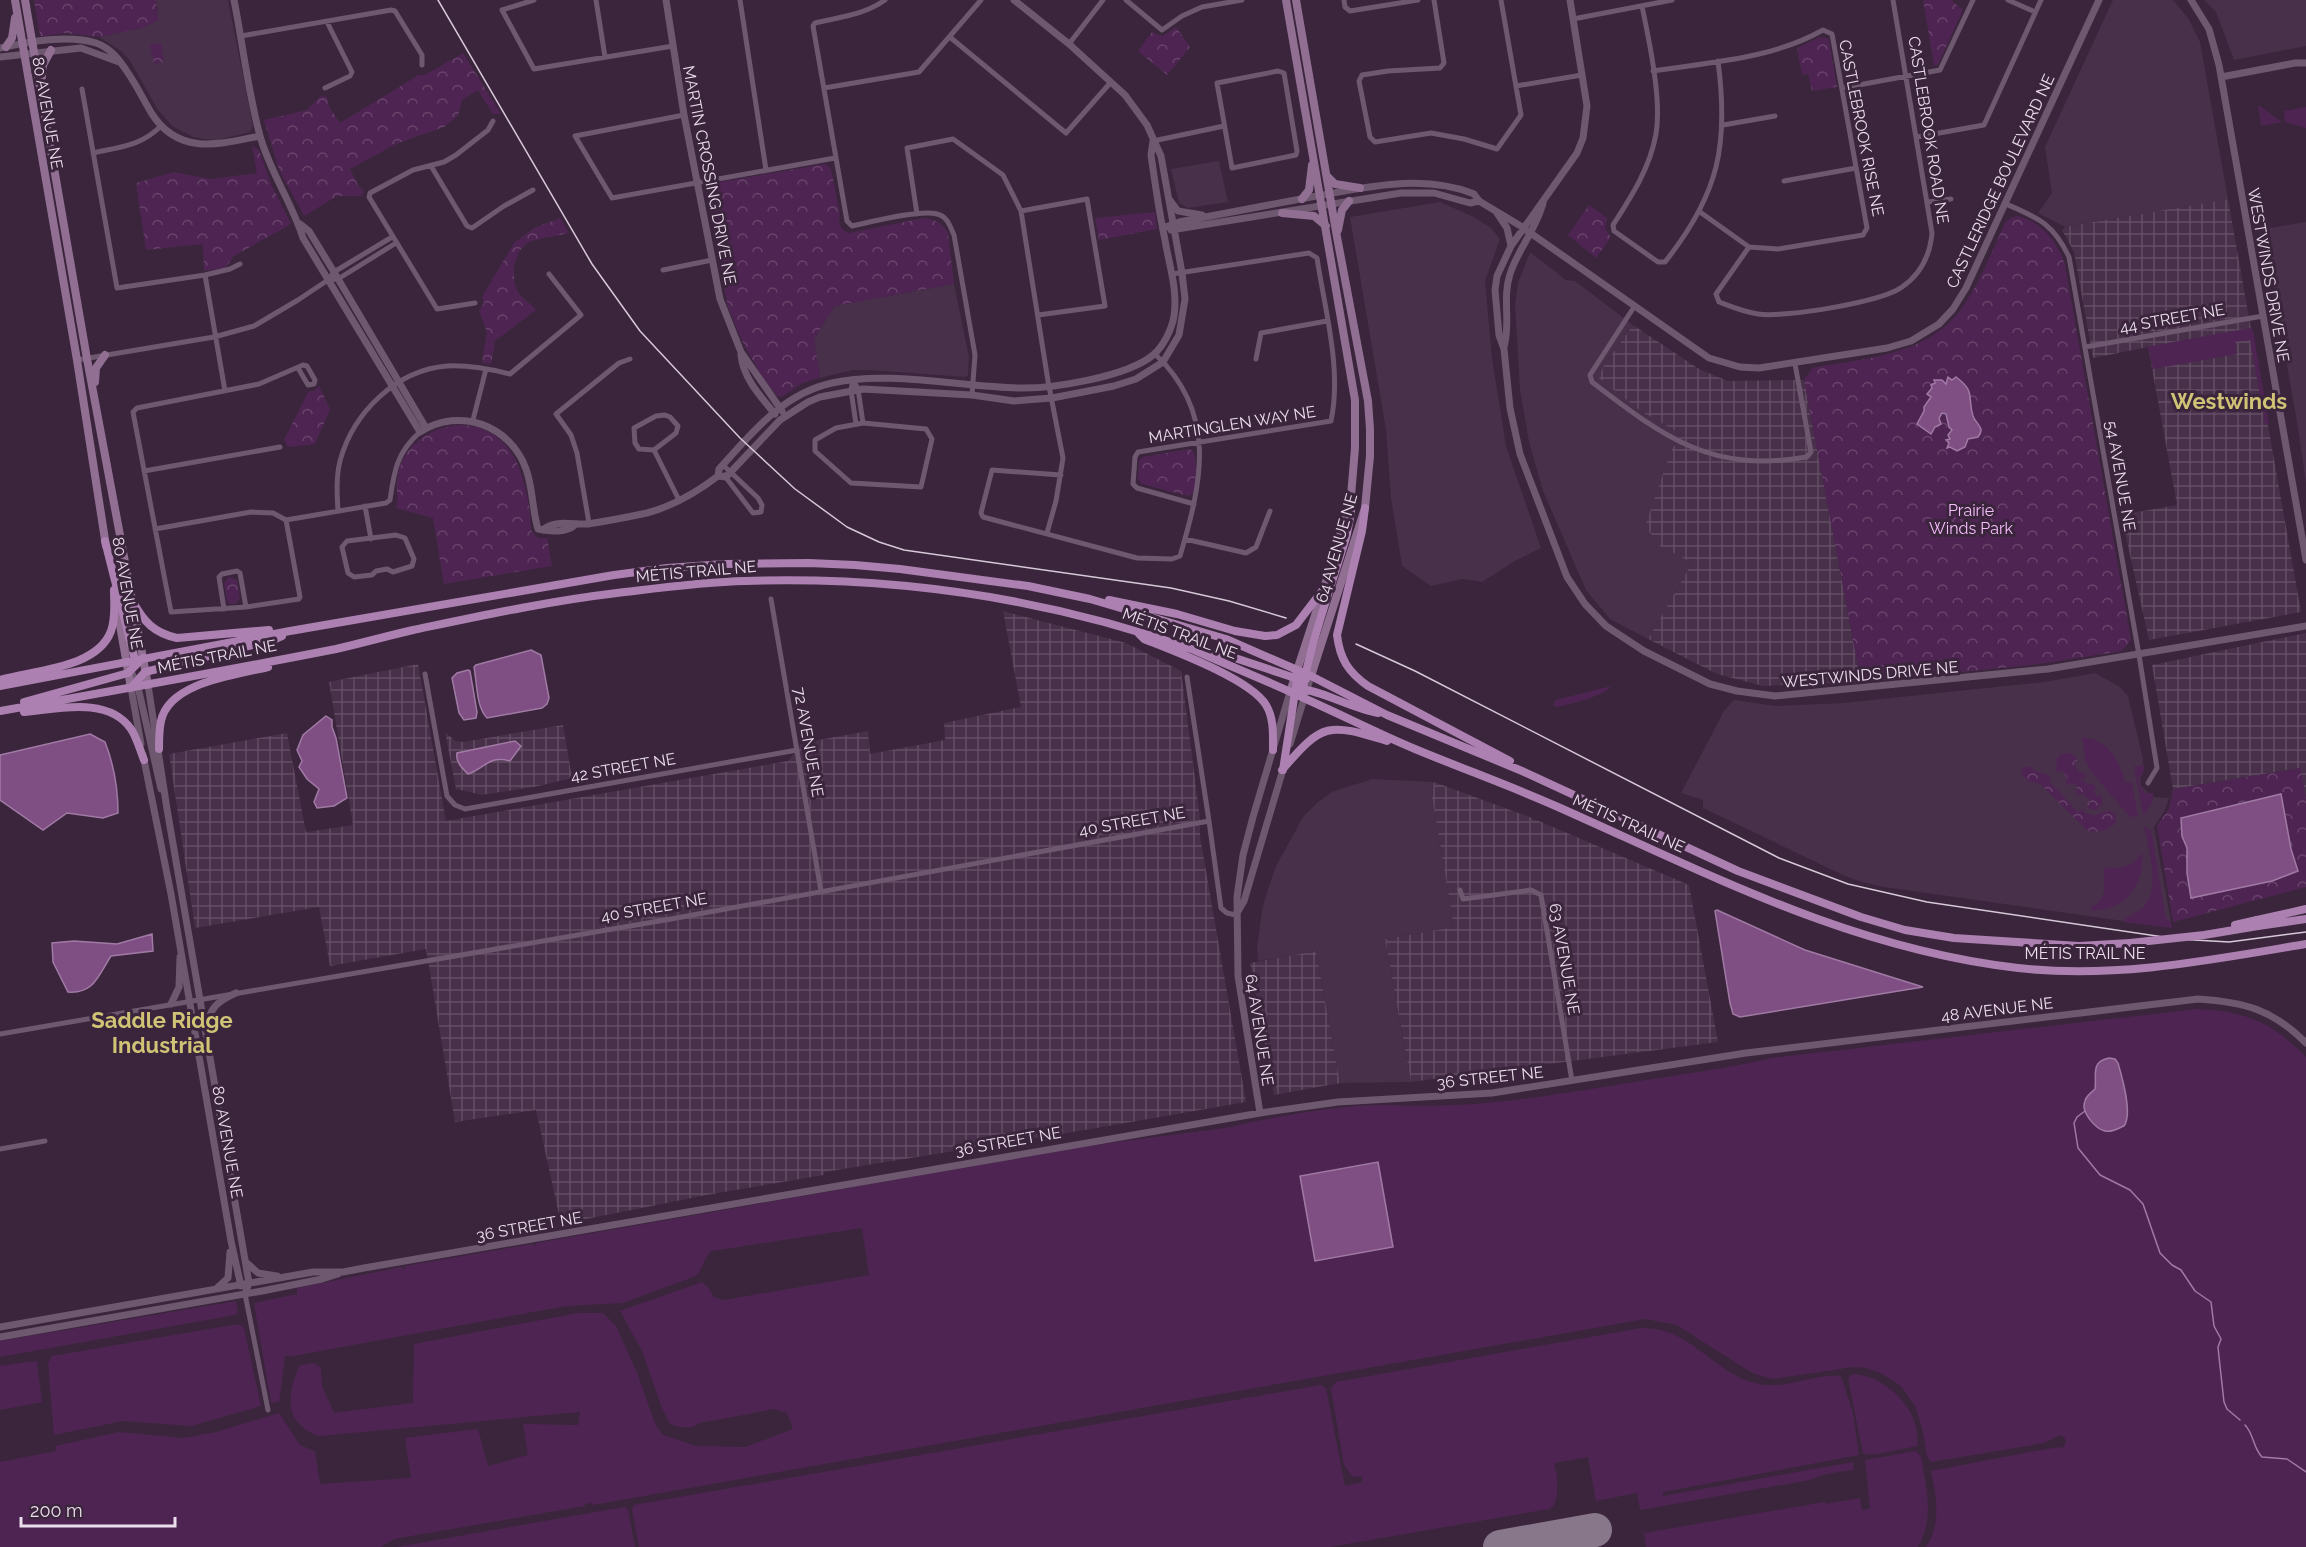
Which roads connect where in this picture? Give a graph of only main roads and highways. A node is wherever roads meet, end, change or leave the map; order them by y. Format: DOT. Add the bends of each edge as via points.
graph roads {
  1 [pos="25,0"];
  2 [pos="1286,0"];
  3 [pos="1296,0"];
  4 [pos="16,4"];
  5 [pos="3,48"];
  6 [pos="51,50"];
  7 [pos="41,90"];
  8 [pos="1313,154"];
  9 [pos="1327,176"];
  10 [pos="1360,188"];
  11 [pos="1302,199"];
  12 [pos="1349,201"];
  13 [pos="1282,213"];
  14 [pos="1326,226"];
  15 [pos="1337,237"];
  16 [pos="105,355"];
  17 [pos="95,402"];
  18 [pos="1351,496"];
  19 [pos="1365,508"];
  20 [pos="105,541"];
  21 [pos="114,590"];
  22 [pos="1322,591"];
  23 [pos="1090,599"];
  24 [pos="133,602"];
  25 [pos="290,631"];
  26 [pos="1137,632"];
  27 [pos="338,648"];
  28 [pos="1194,650"];
  29 [pos="133,665"];
  30 [pos="0,680"];
  31 [pos="140,682"];
  32 [pos="1300,684"];
  33 [pos="0,686"];
  34 [pos="0,711"];
  35 [pos="1388,715"];
  36 [pos="1414,748"];
  37 [pos="159,749"];
  38 [pos="1273,750"];
  39 [pos="144,760"];
  40 [pos="1522,771"];
  41 [pos="2306,909"];
  42 [pos="2306,919"];
  43 [pos="2257,923"];
  44 [pos="2306,944"];
  1 -- 7 [label="main road, 80 AVENUE NE"];
  2 -- 8 [label="main road, 64 AVENUE NE"];
  3 -- 9 [label="main road, 64 AVENUE NE"];
  4 -- 5 [label="main road" via="14,30"];
  4 -- 20 [label="main road, 80 AVENUE NE"];
  6 -- 7 [label="main road" via="43,65"];
  7 -- 17 [label="main road, 80 AVENUE NE"];
  8 -- 11 [label="main road" via="1311,183"];
  8 -- 14 [label="main road, 64 AVENUE NE"];
  9 -- 10 [label="main road" via="1335,184"];
  9 -- 15 [label="main road, 64 AVENUE NE"];
  12 -- 15 [label="main road" via="1341,215"];
  13 -- 14 [label="main road" via="1314,216"];
  14 -- 18 [label="main road, 64 AVENUE NE" via="1355,400"];
  15 -- 19 [label="main road, 64 AVENUE NE" via="1368,400 1370,456"];
  16 -- 17 [label="main road" via="96,368"];
  17 -- 24 [label="main road, 80 AVENUE NE"];
  18 -- 22 [label="main road, 64 AVENUE NE"];
  18 -- 32 [label="main road" via="1347,534"];
  19 -- 32 [label="main road, 64 AVENUE NE"];
  19 -- 40 [label="main road" via="1337,635 1343,661 1354,677 1368,686 1508,759"];
  20 -- 21 [label="main road, 80 AVENUE NE"];
  20 -- 29 [label="main road"];
  21 -- 29 [label="main road, 80 AVENUE NE"];
  21 -- 30 [label="main road" via="111,633 93,654"];
  22 -- 23 [label="main road" via="1296,626 1264,636 1128,603"];
  22 -- 32 [label="main road, 64 AVENUE NE"];
  23 -- 25 [label="main road, MÉTIS TRAIL NE" via="1028,586 900,569 809,563 724,564 614,575"];
  23 -- 32 [label="main road, MÉTIS TRAIL NE" via="1226,639"];
  24 -- 25 [label="main road" via="148,626 177,638"];
  24 -- 29 [label="main road, 80 AVENUE NE"];
  25 -- 29 [label="main road, MÉTIS TRAIL NE"];
  25 -- 31 [label="main road" via="273,640"];
  26 -- 27 [label="main road, MÉTIS TRAIL NE" via="1030,605 906,585 792,580 615,593"];
  26 -- 28 [label="main road, MÉTIS TRAIL NE"];
  26 -- 38 [label="main road" via="1144,639 1210,667 1251,690 1270,712"];
  27 -- 31 [label="main road, MÉTIS TRAIL NE"];
  27 -- 37 [label="main road" via="181,692 163,715"];
  28 -- 32 [label="main road, MÉTIS TRAIL NE"];
  28 -- 32 [label="main road" via="1223,654"];
  29 -- 31 [label="main road"];
  29 -- 31 [label="main road, 80 AVENUE NE"];
  29 -- 33 [label="main road, MÉTIS TRAIL NE"];
  29 -- 34 [label="main road"];
  31 -- 34 [label="main road, MÉTIS TRAIL NE"];
  32 -- 35 [label="main road, MÉTIS TRAIL NE"];
  32 -- 35 [label="main road" via="1364,711"];
  32 -- 36 [label="main road, MÉTIS TRAIL NE"];
  32 -- 36 [label="main road" via="1282,770 1319,733 1336,729"];
  34 -- 39 [label="main road" via="101,709 128,725"];
  35 -- 40 [label="main road, MÉTIS TRAIL NE"];
  36 -- 44 [label="main road, MÉTIS TRAIL NE" via="1814,919 1954,959 2022,968 2144,969"];
  40 -- 43 [label="main road, MÉTIS TRAIL NE, bridge" via="1738,871 1905,930 1954,938 2079,946 2192,937"];
  41 -- 43 [label="main road"];
  42 -- 43 [label="main road, MÉTIS TRAIL NE"];
}
